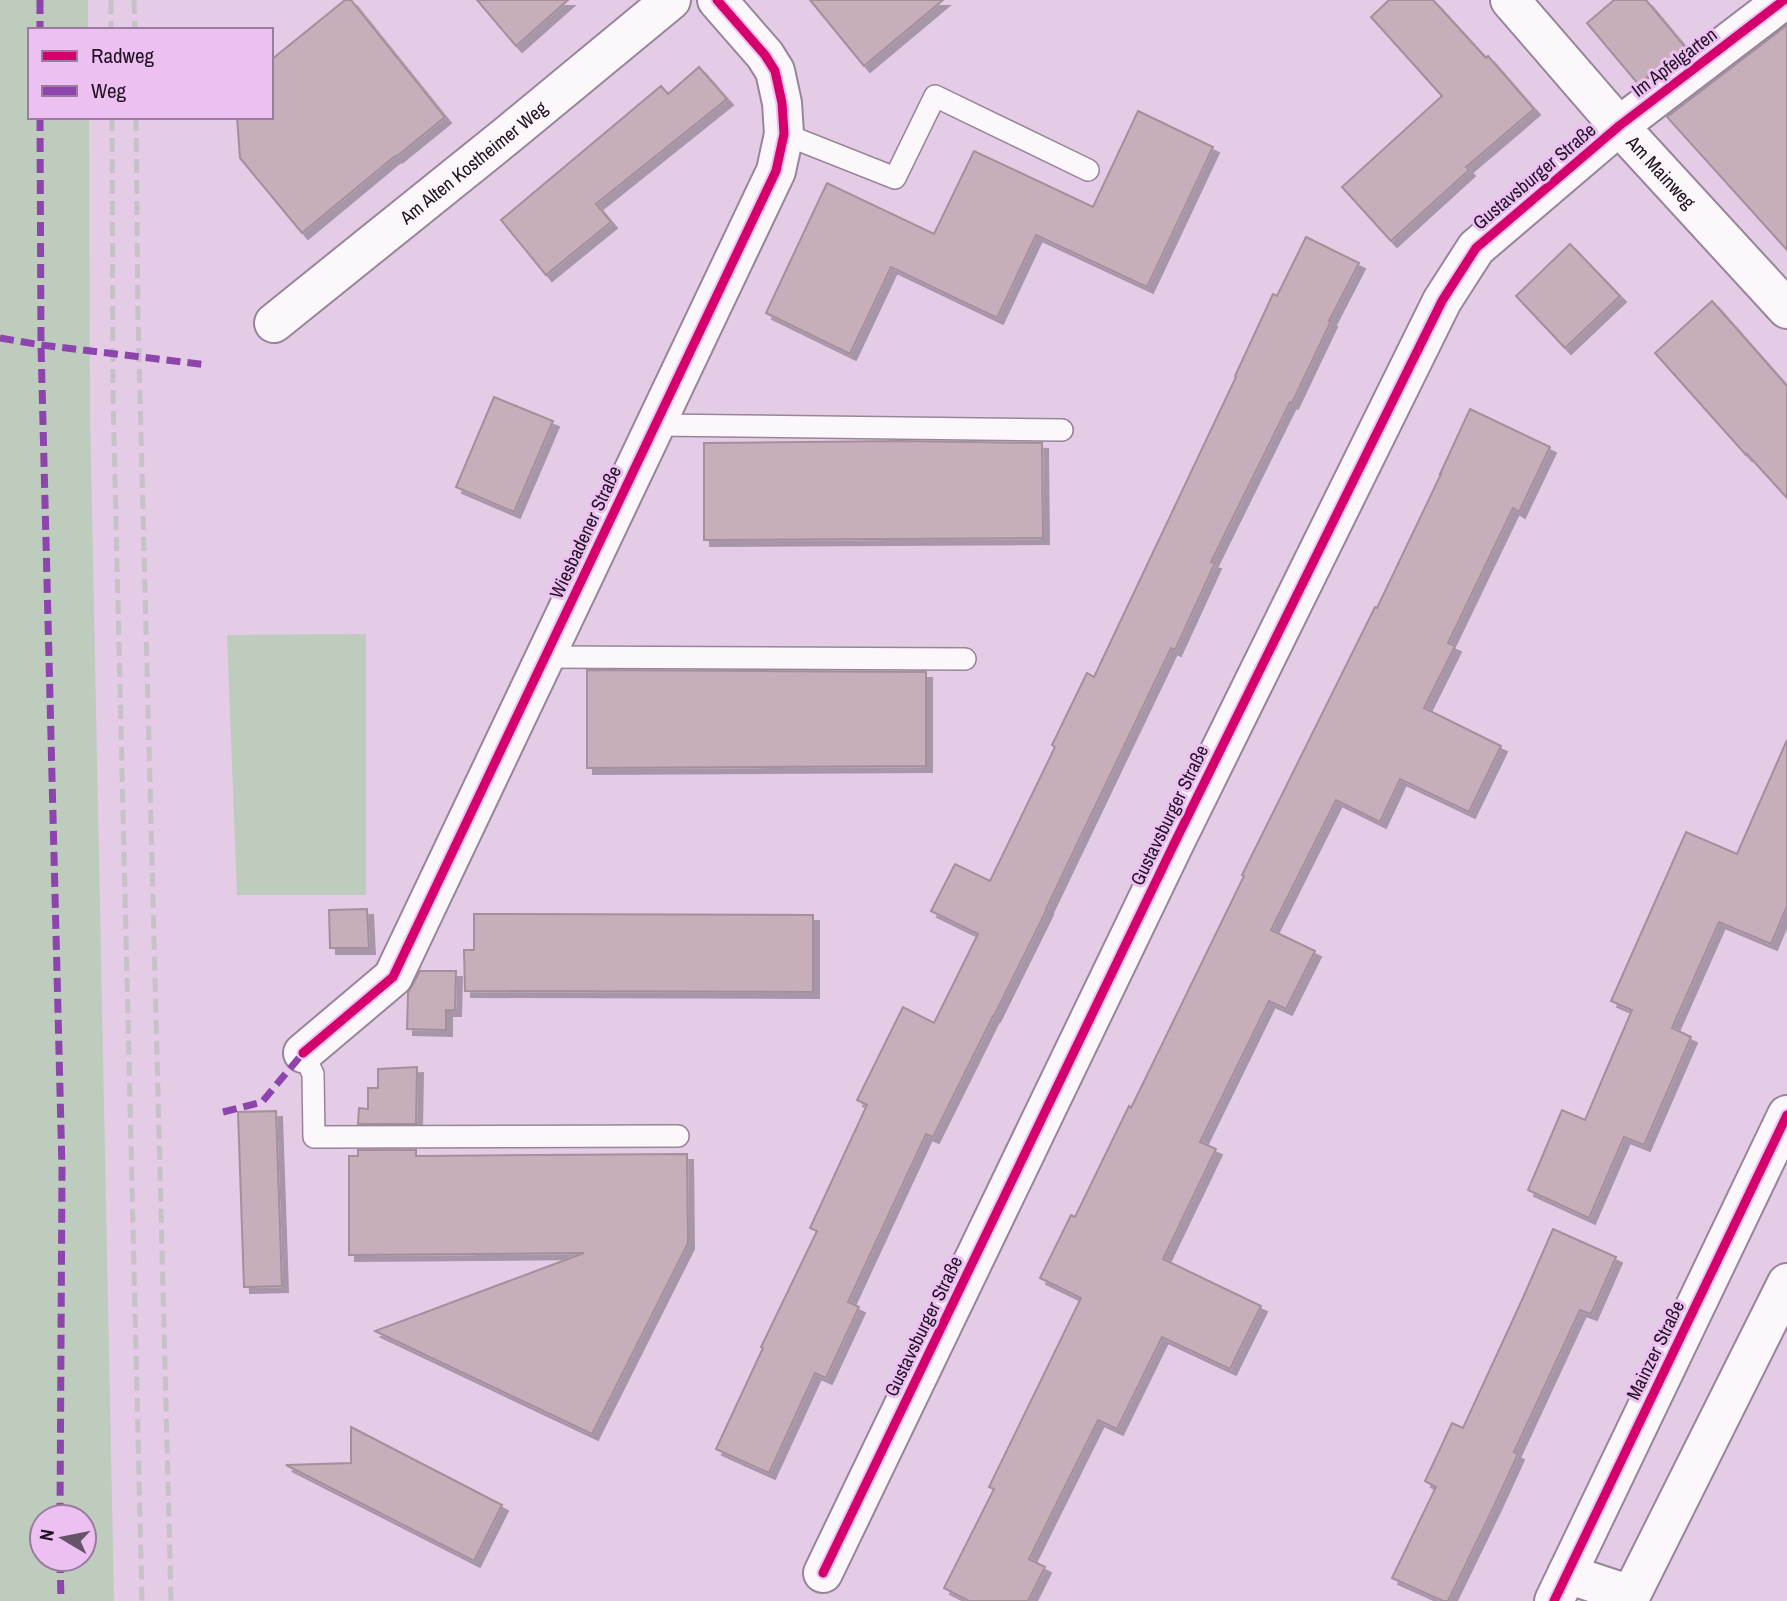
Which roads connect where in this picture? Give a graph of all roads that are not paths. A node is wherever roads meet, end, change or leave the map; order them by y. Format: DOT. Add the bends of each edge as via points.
graph roads {
  1 [pos="671,0"];
  2 [pos="717,0"];
  3 [pos="1510,0"];
  4 [pos="1784,0"];
  5 [pos="1619,126"];
  6 [pos="784,134"];
  7 [pos="1088,170"];
  8 [pos="1787,309"];
  9 [pos="274,323"];
  10 [pos="655,425"];
  11 [pos="1062,430"];
  12 [pos="545,657"];
  13 [pos="965,659"];
  14 [pos="303,1052"];
  15 [pos="1787,1115"];
  16 [pos="678,1136"];
  17 [pos="1787,1283"];
  18 [pos="823,1573"];
  19 [pos="1560,1588"];
  1 -- 9 [label="street, Am Alten Kostheimer Weg"];
  2 -- 6 [label="street, Wiesbadener Straße" via="775,71"];
  3 -- 5 [label="street, Am Mainweg"];
  4 -- 5 [label="street, Im Apfelgarten"];
  5 -- 8 [label="street, Am Mainweg"];
  5 -- 18 [label="street, Gustavsburger Straße" via="1476,248 1442,302 1174,844"];
  6 -- 7 [label="lane" via="895,178 935,96"];
  6 -- 10 [label="street, Wiesbadener Straße" via="776,171"];
  10 -- 11 [label="lane"];
  10 -- 12 [label="street, Wiesbadener Straße"];
  12 -- 13 [label="lane"];
  12 -- 14 [label="street, Wiesbadener Straße" via="393,977"];
  14 -- 16 [label="lane" via="313,1074 314,1138"];
  15 -- 19 [label="street, Mainzer Straße"];
  17 -- 19 [label="street, Mainzer Straße" via="1632,1595"];
}
